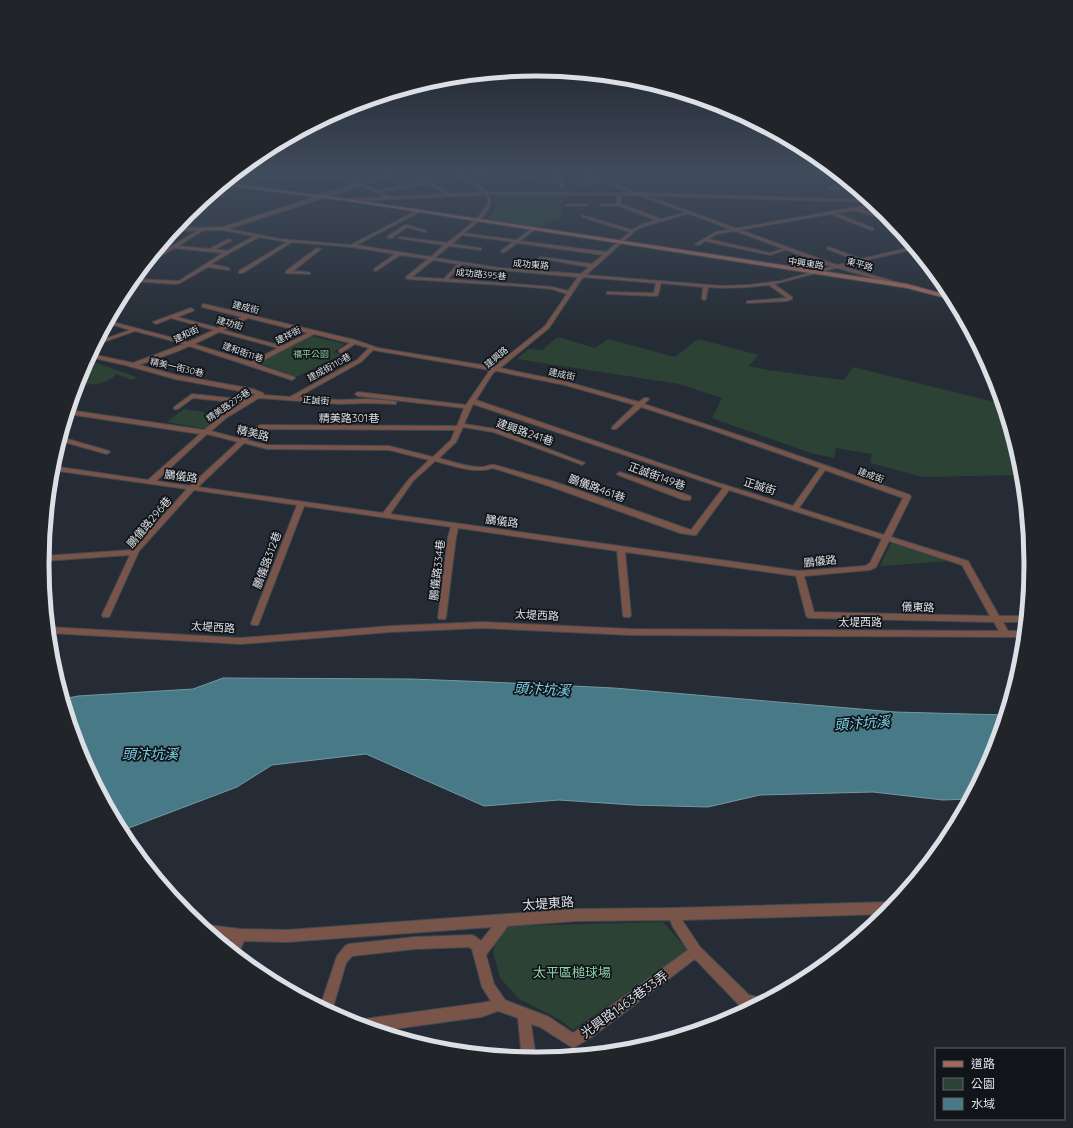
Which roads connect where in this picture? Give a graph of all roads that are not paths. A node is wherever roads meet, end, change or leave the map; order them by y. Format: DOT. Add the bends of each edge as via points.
graph roads {
  1 [pos="231,227"];
  2 [pos="389,227"];
  3 [pos="405,227"];
  4 [pos="408,227"];
  5 [pos="469,227"];
  6 [pos="518,227"];
  7 [pos="619,227"];
  8 [pos="639,227"];
  9 [pos="726,227"];
  10 [pos="756,227"];
  11 [pos="866,227"];
  12 [pos="203,229"];
  13 [pos="224,229"];
  14 [pos="533,229"];
  15 [pos="872,229"];
  16 [pos="182,230"];
  17 [pos="735,230"];
  18 [pos="425,231"];
  19 [pos="632,231"];
  20 [pos="461,234"];
  21 [pos="258,236"];
  22 [pos="229,240"];
  23 [pos="705,240"];
  24 [pos="291,241"];
  25 [pos="516,242"];
  26 [pos="620,243"];
  27 [pos="697,244"];
  28 [pos="447,245"];
  29 [pos="352,246"];
  30 [pos="548,246"];
  31 [pos="174,247"];
  32 [pos="829,248"];
  33 [pos="319,249"];
  34 [pos="478,249"];
  35 [pos="786,249"];
  36 [pos="908,249"];
  37 [pos="209,250"];
  38 [pos="229,252"];
  39 [pos="503,252"];
  40 [pos="399,254"];
  41 [pos="606,254"];
  42 [pos="160,255"];
  43 [pos="431,258"];
  44 [pos="553,260"];
  45 [pos="861,260"];
  46 [pos="460,264"];
  47 [pos="549,264"];
  48 [pos="207,265"];
  49 [pos="594,266"];
  50 [pos="838,267"];
  51 [pos="227,269"];
  52 [pos="376,270"];
  53 [pos="241,272"];
  54 [pos="536,272"];
  55 [pos="308,273"];
  56 [pos="814,273"];
  57 [pos="582,276"];
  58 [pos="533,277"];
  59 [pos="140,280"];
  60 [pos="446,280"];
  61 [pos="659,282"];
  62 [pos="771,284"];
  63 [pos="706,285"];
  64 [pos="906,286"];
  65 [pos="544,291"];
  66 [pos="567,292"];
  67 [pos="609,292"];
  68 [pos="944,296"];
  69 [pos="704,299"];
  70 [pos="749,302"];
  71 [pos="204,306"];
  72 [pos="191,310"];
  73 [pos="172,317"];
  74 [pos="246,317"];
  75 [pos="156,322"];
  76 [pos="112,323"];
  77 [pos="136,329"];
  78 [pos="218,329"];
  79 [pos="312,333"];
  80 [pos="102,342"];
  81 [pos="355,342"];
  82 [pos="189,343"];
  83 [pos="373,347"];
  84 [pos="283,348"];
  85 [pos="340,351"];
  86 [pos="95,357"];
  87 [pos="251,364"];
  88 [pos="132,365"];
  89 [pos="495,370"];
  90 [pos="292,378"];
  91 [pos="358,394"];
  92 [pos="259,395"];
  93 [pos="290,399"];
  94 [pos="378,399"];
  95 [pos="646,399"];
  96 [pos="248,402"];
  97 [pos="394,403"];
  98 [pos="470,404"];
  99 [pos="639,405"];
  100 [pos="176,408"];
  101 [pos="73,413"];
  102 [pos="460,426"];
  103 [pos="614,428"];
  104 [pos="207,433"];
  105 [pos="243,440"];
  106 [pos="65,441"];
  107 [pos="106,452"];
  108 [pos="433,459"];
  109 [pos="582,463"];
  110 [pos="493,466"];
  111 [pos="824,467"];
  112 [pos="58,469"];
  113 [pos="620,474"];
  114 [pos="150,482"];
  115 [pos="192,488"];
  116 [pos="727,488"];
  117 [pos="907,497"];
  118 [pos="687,498"];
  119 [pos="301,504"];
  120 [pos="794,509"];
  121 [pos="384,516"];
  122 [pos="455,526"];
  123 [pos="887,538"];
  124 [pos="621,550"];
  125 [pos="135,552"];
  126 [pos="49,558"];
  127 [pos="799,574"];
  128 [pos="106,615"];
  129 [pos="628,615"];
  130 [pos="442,617"];
  131 [pos="996,619"];
  132 [pos="1021,619"];
  133 [pos="255,623"];
  134 [pos="53,630"];
  135 [pos="1004,634"];
  136 [pos="1019,634"];
  137 [pos="882,908"];
  138 [pos="673,914"];
  139 [pos="501,924"];
  140 [pos="216,932"];
  141 [pos="240,935"];
  142 [pos="235,947"];
  143 [pos="696,951"];
  144 [pos="479,953"];
  145 [pos="750,1002"];
  146 [pos="327,1004"];
  147 [pos="498,1004"];
  148 [pos="524,1016"];
  149 [pos="376,1024"];
  150 [pos="528,1051"];
  1 -- 13 [label="street"];
  2 -- 29 [label="street"];
  3 -- 28 [label="street" via="390,237"];
  4 -- 18 [label="street"];
  5 -- 20 [label="street"];
  6 -- 14 [label="main road, 中興東路"];
  7 -- 19 [label="street"];
  8 -- 19 [label="street, 建興路"];
  9 -- 17 [label="street, 東平路"];
  10 -- 17 [label="street"];
  11 -- 15 [label="street"];
  12 -- 13 [label="street"];
  12 -- 16 [label="street"];
  12 -- 31 [label="street"];
  13 -- 21 [label="street, 成功東路"];
  14 -- 25 [label="street"];
  14 -- 26 [label="main road, 中興東路"];
  17 -- 23 [label="street" via="716,233"];
  17 -- 35 [label="street, 東平路"];
  19 -- 26 [label="street, 建興路"];
  20 -- 25 [label="street"];
  20 -- 28 [label="street"];
  21 -- 24 [label="street, 成功東路"];
  21 -- 38 [label="street"];
  22 -- 37 [label="street"];
  23 -- 27 [label="street"];
  23 -- 35 [label="street" via="770,254"];
  24 -- 29 [label="street, 成功東路"];
  24 -- 53 [label="street"];
  25 -- 30 [label="street"];
  25 -- 39 [label="street"];
  26 -- 41 [label="street, 建興路"];
  26 -- 56 [label="main road, 中興東路"];
  28 -- 34 [label="street"];
  28 -- 43 [label="street"];
  29 -- 40 [label="street, 成功東路"];
  30 -- 41 [label="street"];
  30 -- 44 [label="street" via="540,254"];
  31 -- 37 [label="street"];
  31 -- 42 [label="street"];
  32 -- 45 [label="street"];
  33 -- 55 [label="street" via="288,272"];
  35 -- 50 [label="street, 東平路"];
  36 -- 45 [label="street, 成功東路"];
  37 -- 38 [label="street"];
  38 -- 48 [label="street"];
  40 -- 43 [label="street, 成功東路"];
  40 -- 52 [label="street"];
  41 -- 49 [label="street, 建興路"];
  43 -- 46 [label="street, 成功東路"];
  43 -- 60 [label="street, 成功路395巷" via="408,278"];
  44 -- 47 [label="street"];
  44 -- 49 [label="street"];
  45 -- 50 [label="street, 成功東路"];
  46 -- 54 [label="street, 成功東路"];
  46 -- 60 [label="street"];
  48 -- 51 [label="street"];
  48 -- 59 [label="street" via="178,283"];
  49 -- 57 [label="street, 建興路"];
  50 -- 56 [label="street, 成功東路"];
  50 -- 64 [label="street, 東平路"];
  54 -- 57 [label="street, 成功東路"];
  54 -- 58 [label="street"];
  56 -- 62 [label="street, 成功東路"];
  56 -- 64 [label="main road, 中興東路"];
  57 -- 61 [label="street, 成功東路"];
  57 -- 66 [label="street, 建興路"];
  60 -- 66 [label="street, 成功路395巷" via="528,284"];
  61 -- 63 [label="street, 成功東路"];
  61 -- 67 [label="street" via="656,295"];
  62 -- 63 [label="street, 成功東路" via="744,287"];
  62 -- 70 [label="street" via="790,298"];
  63 -- 69 [label="street"];
  64 -- 68 [label="main road, 東平路"];
  65 -- 66 [label="street"];
  66 -- 89 [label="street, 建興路" via="547,327"];
  71 -- 74 [label="street, 建成街"];
  72 -- 73 [label="street"];
  73 -- 75 [label="street"];
  73 -- 78 [label="street, 建功街"];
  74 -- 78 [label="street, 建和街"];
  74 -- 79 [label="street, 建成街"];
  76 -- 77 [label="street, 建和街11巷"];
  77 -- 80 [label="street"];
  77 -- 82 [label="street, 建和街11巷"];
  78 -- 82 [label="street, 建和街"];
  78 -- 84 [label="street, 建功街"];
  79 -- 81 [label="street, 建成街"];
  79 -- 84 [label="street, 建祥街"];
  81 -- 83 [label="street, 建成街"];
  81 -- 85 [label="street"];
  82 -- 87 [label="street, 建和街11巷"];
  82 -- 88 [label="street, 建和街"];
  83 -- 89 [label="street, 建成街"];
  83 -- 93 [label="street, 建成街110巷" via="359,361"];
  84 -- 87 [label="street, 建祥街"];
  86 -- 88 [label="street, 精美一街30巷"];
  87 -- 90 [label="street, 建和街11巷"];
  88 -- 92 [label="street, 精美一街30巷" via="175,377 253,391"];
  89 -- 98 [label="street, 建興路" via="491,372"];
  89 -- 99 [label="street, 建成街" via="574,386"];
  91 -- 94 [label="street, 正誠街"];
  92 -- 93 [label="street, 正誠街"];
  92 -- 96 [label="street, 精美路275巷"];
  93 -- 94 [label="street, 正誠街" via="340,402"];
  94 -- 97 [label="street, 正誠街"];
  94 -- 98 [label="street, 正誠街"];
  95 -- 99 [label="street"];
  96 -- 100 [label="street" via="192,396"];
  96 -- 104 [label="street, 精美路275巷" via="224,417"];
  98 -- 102 [label="street, 建興路"];
  98 -- 116 [label="street, 正誠街"];
  99 -- 103 [label="street"];
  99 -- 111 [label="street, 建成街" via="705,425"];
  101 -- 104 [label="street, 精美路"];
  102 -- 105 [label="street, 精美路301巷" via="265,426"];
  102 -- 108 [label="street, 建興路" via="454,441"];
  102 -- 109 [label="street, 建興路241巷" via="494,430"];
  104 -- 105 [label="street, 精美路"];
  104 -- 114 [label="street, 精美路275巷"];
  105 -- 108 [label="street, 精美路" via="274,448 389,448"];
  105 -- 115 [label="street, 精美路301巷"];
  106 -- 107 [label="street"];
  108 -- 110 [label="street, 精美路" via="466,467 484,469"];
  108 -- 121 [label="street, 建興路" via="411,480"];
  110 -- 116 [label="street, 鵬儀路461巷" via="693,533"];
  111 -- 117 [label="street, 建成街"];
  111 -- 120 [label="street"];
  112 -- 114 [label="street, 鵬儀路"];
  113 -- 118 [label="street, 正誠街149巷"];
  114 -- 115 [label="street, 鵬儀路"];
  115 -- 119 [label="street, 鵬儀路"];
  115 -- 125 [label="street, 鵬儀路296巷"];
  116 -- 120 [label="street, 正誠街"];
  117 -- 123 [label="street, 鵬儀路"];
  119 -- 121 [label="street, 鵬儀路"];
  119 -- 133 [label="street, 鵬儀路312巷"];
  120 -- 123 [label="street, 正誠街"];
  121 -- 122 [label="street, 鵬儀路"];
  122 -- 124 [label="street, 鵬儀路"];
  122 -- 130 [label="street, 鵬儀路334巷"];
  123 -- 127 [label="street, 鵬儀路" via="873,565 867,568"];
  123 -- 131 [label="street, 正誠街" via="965,563"];
  124 -- 127 [label="street, 鵬儀路"];
  124 -- 129 [label="street"];
  125 -- 126 [label="street"];
  125 -- 128 [label="street, 鵬儀路296巷"];
  127 -- 131 [label="street, 儀東路" via="810,615"];
  131 -- 132 [label="street, 儀東路"];
  131 -- 135 [label="street, 正誠街"];
  134 -- 135 [label="street, 太堤西路" via="241,641 391,629 482,625 631,632"];
  135 -- 136 [label="street, 太堤西路"];
  137 -- 138 [label="street, 太堤東路"];
  138 -- 139 [label="street, 太堤東路" via="577,915"];
  138 -- 143 [label="street"];
  139 -- 141 [label="street, 太堤東路" via="287,936"];
  139 -- 144 [label="street"];
  140 -- 141 [label="street, 太堤東路"];
  141 -- 142 [label="street"];
  143 -- 145 [label="street" via="745,1001"];
  143 -- 148 [label="street, 光興路1463巷33弄" via="573,1040 544,1022"];
  144 -- 146 [label="street" via="472,941 415,943 349,950 341,960"];
  144 -- 147 [label="street" via="488,987 498,1000"];
  147 -- 148 [label="street, 光興路1463巷33弄"];
  147 -- 149 [label="street" via="481,1010"];
  148 -- 150 [label="street"];
}
